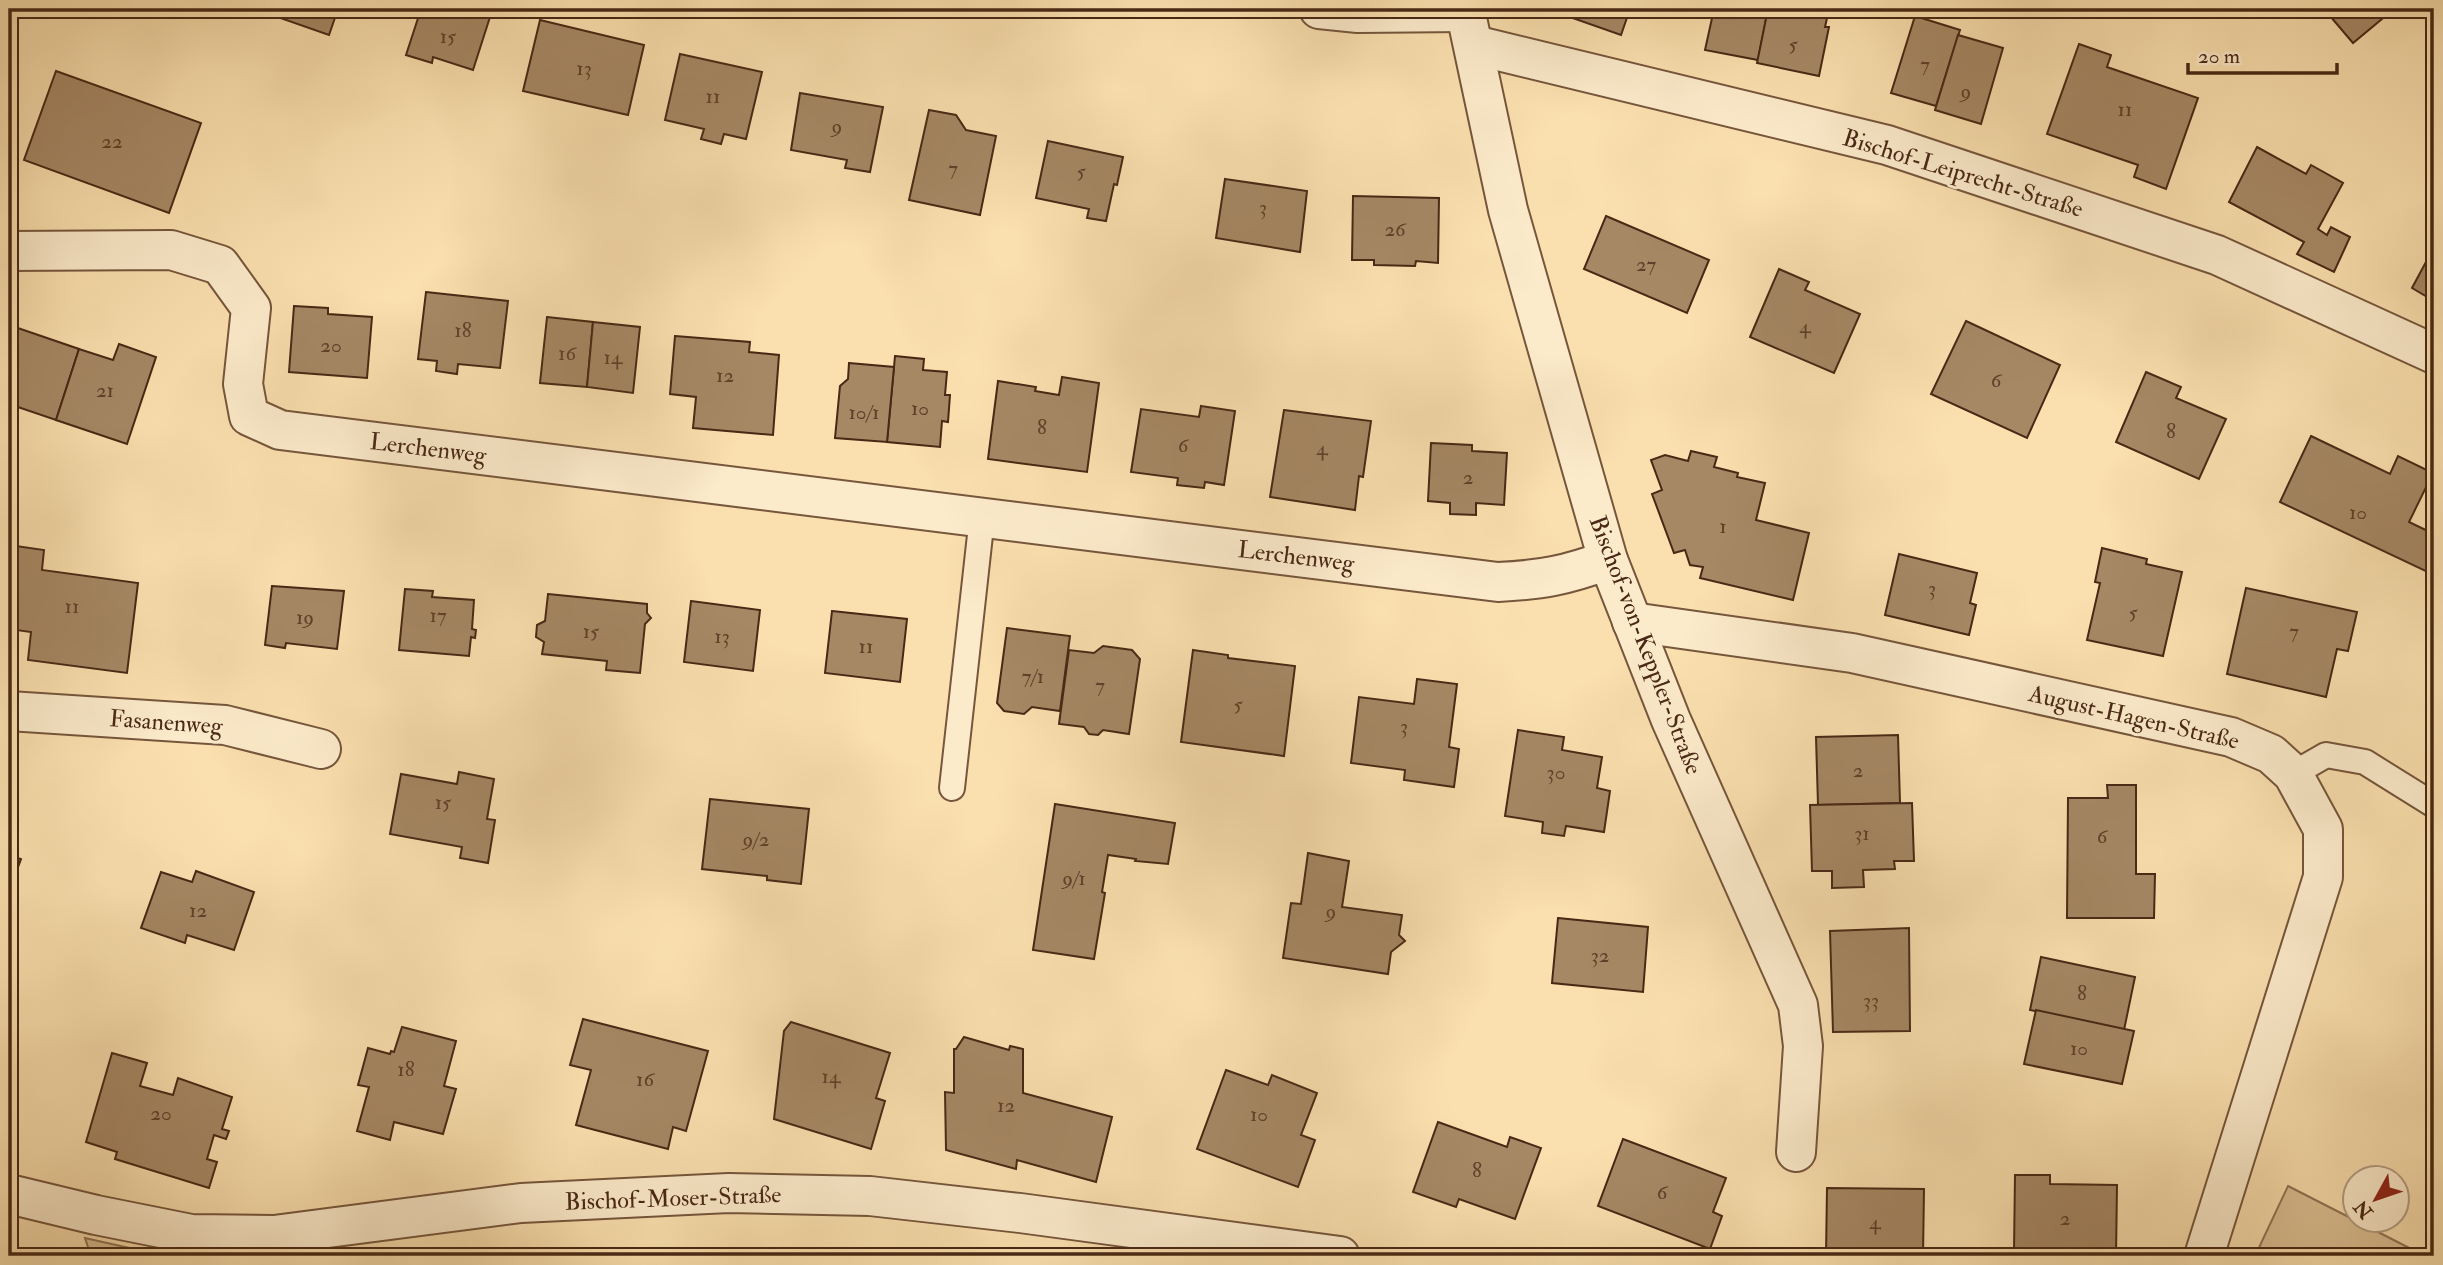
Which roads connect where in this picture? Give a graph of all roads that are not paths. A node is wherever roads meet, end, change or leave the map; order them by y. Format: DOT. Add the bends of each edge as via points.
graph roads {
  1 [pos="1319,9"];
  2 [pos="1468,22"];
  3 [pos="9,251"];
  4 [pos="2434,354"];
  5 [pos="982,517"];
  6 [pos="1608,560"];
  7 [pos="1632,622"];
  8 [pos="9,711"];
  9 [pos="321,750"];
  10 [pos="2293,774"];
  11 [pos="952,788"];
  12 [pos="2434,805"];
  13 [pos="1796,1152"];
  14 [pos="9,1194"];
  15 [pos="276,1246"];
  16 [pos="1340,1256"];
  17 [pos="2204,1256"];
  1 -- 2 [label="street, Bischof-Leiprecht-Straße"];
  2 -- 4 [label="street, Bischof-Leiprecht-Straße" via="1887,145 2217,255"];
  2 -- 6 [label="street, Bischof-von-Keppler-Straße" via="1508,210"];
  3 -- 5 [label="street, Lerchenweg" via="171,250 220,265 251,308 243,384 249,416 280,430"];
  5 -- 6 [label="street, Lerchenweg" via="1498,582 1571,574"];
  5 -- 11 [label="lane"];
  6 -- 7 [label="street, Bischof-von-Keppler-Straße"];
  7 -- 10 [label="street, August-Hagen-Straße" via="1852,653 2231,737 2271,754"];
  7 -- 13 [label="street, Bischof-von-Keppler-Straße" via="1798,1005 1802,1046"];
  8 -- 9 [label="street, Fasanenweg" via="225,724"];
  10 -- 12 [label="lane" via="2326,755 2365,762"];
  10 -- 17 [label="street, August-Hagen-Straße" via="2323,829 2323,877"];
  14 -- 15 [label="street, Bischof-Moser-Straße" via="191,1234"];
  15 -- 16 [label="street, Bischof-Moser-Straße" via="521,1203 742,1193 884,1198"];
}
